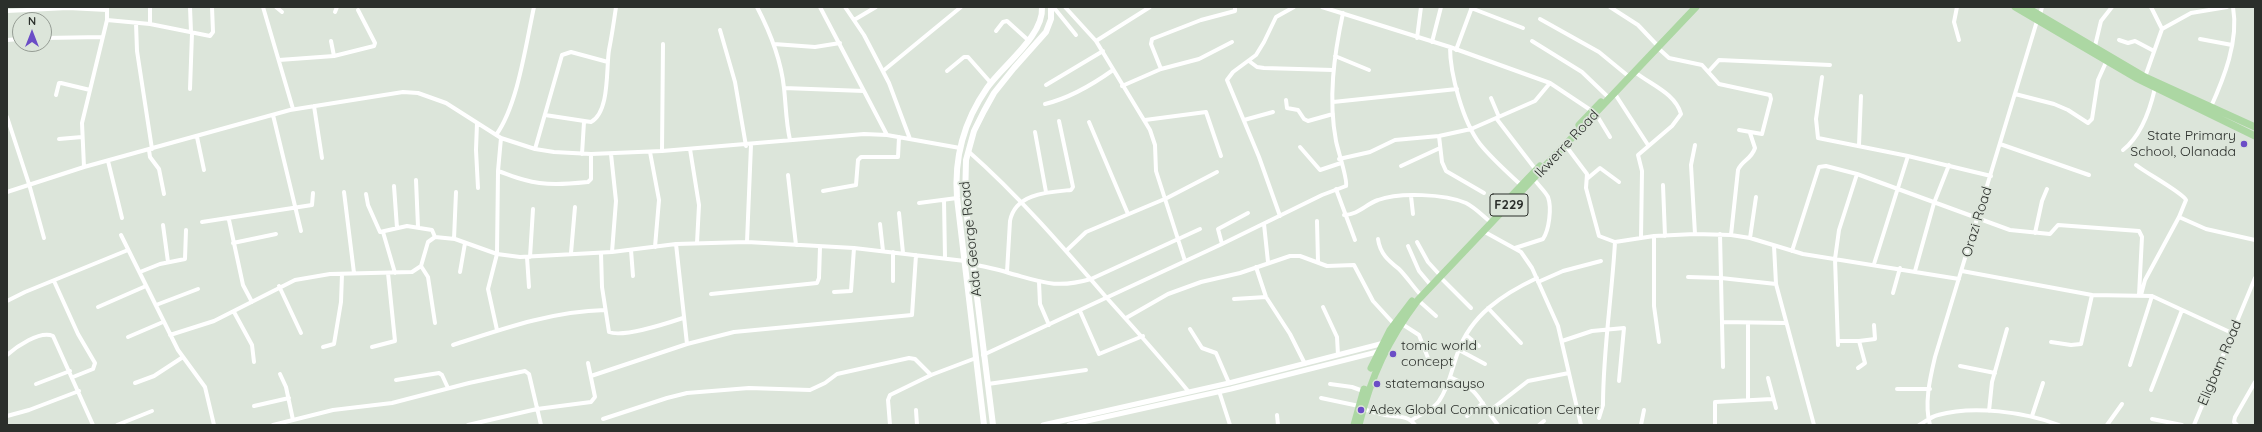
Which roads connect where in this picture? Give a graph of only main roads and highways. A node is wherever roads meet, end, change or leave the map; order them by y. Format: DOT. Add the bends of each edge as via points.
graph roads {
  1 [pos="1042,7"];
  2 [pos="1690,7"];
  3 [pos="1696,7"];
  4 [pos="2015,7"];
  5 [pos="2026,7"];
  6 [pos="1053,9"];
  7 [pos="2038,18"];
  8 [pos="1657,46"];
  9 [pos="2209,110"];
  10 [pos="1594,112"];
  11 [pos="2255,127"];
  12 [pos="1575,133"];
  13 [pos="2255,136"];
  14 [pos="1439,275"];
  15 [pos="1419,297"];
  16 [pos="1375,365"];
  17 [pos="1361,407"];
  18 [pos="983,423"];
  19 [pos="993,425"];
  20 [pos="1354,425"];
  21 [pos="1359,425"];
  1 -- 18 [label="main road, Ada George Road" via="1039,26 991,83 970,119 956,169 957,198"];
  2 -- 8 [label="main road, Ikwerre Road / F229"];
  3 -- 8 [label="main road, Ikwerre Road / F229"];
  4 -- 7 [label="main road"];
  5 -- 7 [label="main road"];
  6 -- 19 [label="main road, Ada George Road" via="1046,32 1007,77 984,111 968,151 964,172 972,264"];
  7 -- 9 [label="main road" via="2095,46 2145,77"];
  7 -- 9 [label="main road" via="2155,88"];
  8 -- 10 [label="main road, Ikwerre Road / F229"];
  8 -- 10 [label="main road, Ikwerre Road / F229" via="1636,72"];
  9 -- 11 [label="main road"];
  9 -- 13 [label="main road"];
  10 -- 12 [label="main road, Ikwerre Road / F229"];
  12 -- 14 [label="main road, Ikwerre Road / F229" via="1521,185"];
  12 -- 14 [label="main road, Ikwerre Road / F229" via="1534,180"];
  14 -- 15 [label="main road, Ikwerre Road / F229"];
  14 -- 15 [label="main road, Ikwerre Road / F229" via="1429,283"];
  15 -- 16 [label="main road, Ikwerre Road / F229" via="1378,353"];
  16 -- 17 [label="main road, Ikwerre Road / F229"];
  16 -- 17 [label="main road, Ikwerre Road / F229" via="1363,391"];
  17 -- 20 [label="main road, Ikwerre Road / F229"];
  17 -- 21 [label="main road, Ikwerre Road / F229"];
}
